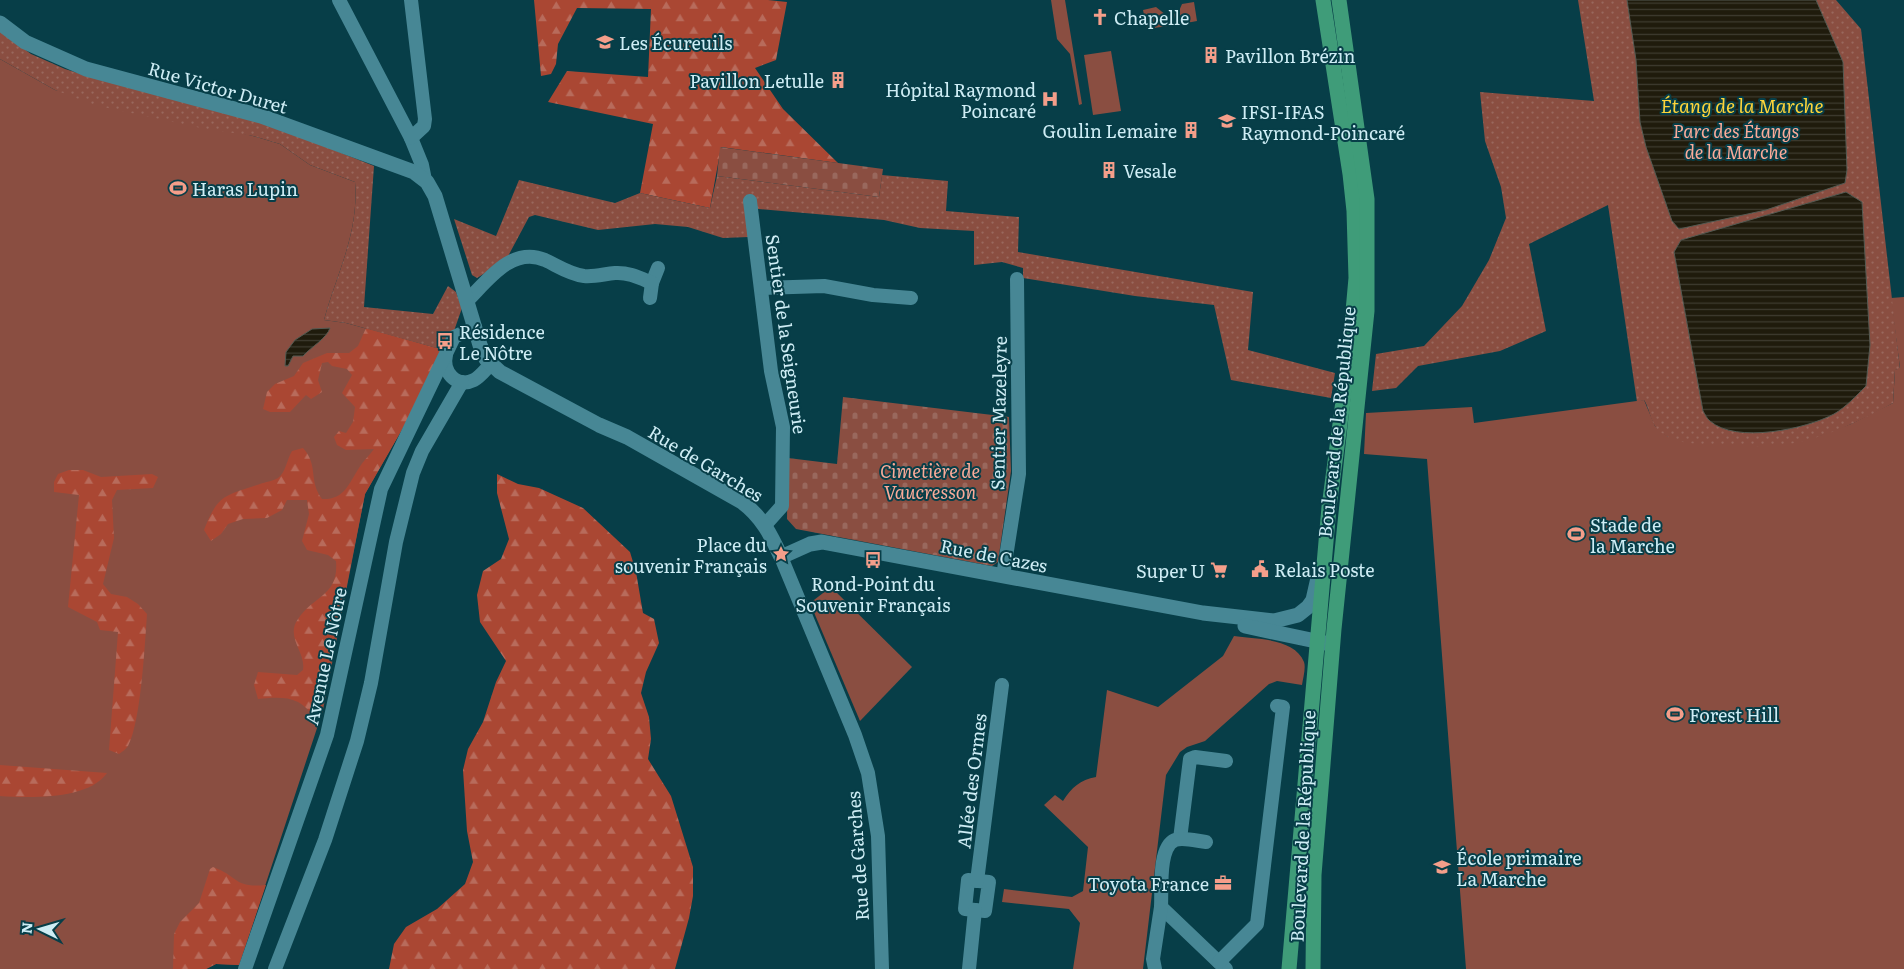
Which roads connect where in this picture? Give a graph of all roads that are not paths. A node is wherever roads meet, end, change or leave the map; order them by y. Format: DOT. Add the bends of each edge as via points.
graph roads {
  1 [pos="339,0"];
  2 [pos="411,0"];
  3 [pos="1323,0"];
  4 [pos="1339,0"];
  5 [pos="0,23"];
  6 [pos="411,138"];
  7 [pos="426,181"];
  8 [pos="750,201"];
  9 [pos="658,268"];
  10 [pos="1017,279"];
  11 [pos="652,283"];
  12 [pos="761,288"];
  13 [pos="650,298"];
  14 [pos="911,298"];
  15 [pos="468,300"];
  16 [pos="475,327"];
  17 [pos="446,354"];
  18 [pos="491,364"];
  19 [pos="462,382"];
  20 [pos="765,525"];
  21 [pos="1325,552"];
  22 [pos="781,557"];
  23 [pos="1004,576"];
  24 [pos="1320,609"];
  25 [pos="1203,613"];
  26 [pos="1298,615"];
  27 [pos="1334,622"];
  28 [pos="1317,643"];
  29 [pos="1333,645"];
  30 [pos="1002,685"];
  31 [pos="1277,706"];
  32 [pos="1226,761"];
  33 [pos="1180,839"];
  34 [pos="1206,842"];
  35 [pos="1160,907"];
  36 [pos="1223,966"];
  37 [pos="245,969"];
  38 [pos="275,969"];
  39 [pos="882,969"];
  40 [pos="969,969"];
  41 [pos="1155,969"];
  42 [pos="1289,969"];
  43 [pos="1313,969"];
  1 -- 6 [label="street"];
  2 -- 6 [label="street" via="425,119 424,126"];
  3 -- 21 [label="main road, Boulevard de la République" via="1350,174 1355,238 1355,288 1349,356"];
  4 -- 27 [label="main road, Boulevard de la République" via="1367,199 1367,311"];
  5 -- 7 [label="street, Rue Victor Duret" via="25,42 86,69 261,116 406,168"];
  6 -- 7 [label="street"];
  7 -- 15 [label="street, Rue de Garches" via="435,196"];
  8 -- 12 [label="street, Sentier de la Seigneurie"];
  9 -- 11 [label="street"];
  10 -- 23 [label="street, Sentier Mazeleyre" via="1019,474"];
  11 -- 13 [label="street"];
  11 -- 15 [label="street" via="623,273 573,274 545,260 528,256 495,271"];
  12 -- 14 [label="street" via="824,286"];
  12 -- 20 [label="street, Sentier de la Seigneurie" via="771,371 784,437 782,506"];
  15 -- 16 [label="street, Rue de Garches"];
  16 -- 17 [label="street, Avenue Le Nôtre" via="454,337"];
  16 -- 18 [label="street, Rue de Garches" via="480,345"];
  17 -- 19 [label="street" via="446,370"];
  17 -- 37 [label="street, Avenue Le Nôtre" via="381,489 327,735"];
  18 -- 19 [label="street" via="474,380"];
  18 -- 20 [label="street, Rue de Garches" via="510,378 598,425 628,437 742,502"];
  19 -- 38 [label="street" via="422,451 413,473 396,542 358,741 325,840"];
  20 -- 22 [label="street, Rue de Garches"];
  21 -- 24 [label="main road, Boulevard de la République"];
  21 -- 26 [label="street" via="1313,600"];
  22 -- 23 [label="street, Rue de Cazes" via="822,542"];
  22 -- 39 [label="street, Rue de Garches" via="868,773 878,836"];
  23 -- 25 [label="street, Rue de Cazes"];
  24 -- 26 [label="street, Rue de Cazes"];
  24 -- 27 [label="street"];
  24 -- 28 [label="main road, Boulevard de la République"];
  25 -- 26 [label="street, Rue de Cazes" via="1274,621"];
  25 -- 28 [label="street, Rue de Cazes"];
  27 -- 29 [label="main road, Boulevard de la République"];
  28 -- 29 [label="street, Rue de Cazes"];
  28 -- 42 [label="main road, Boulevard de la République"];
  29 -- 43 [label="main road, Boulevard de la République" via="1314,875"];
  30 -- 40 [label="street, Allée des Ormes" via="977,881 968,880 965,908 975,910"];
  31 -- 36 [label="street" via="1283,707 1257,924"];
  32 -- 33 [label="street" via="1190,759"];
  33 -- 34 [label="street"];
  33 -- 35 [label="street" via="1168,845 1164,853"];
  35 -- 36 [label="street"];
  35 -- 41 [label="street"];
}
